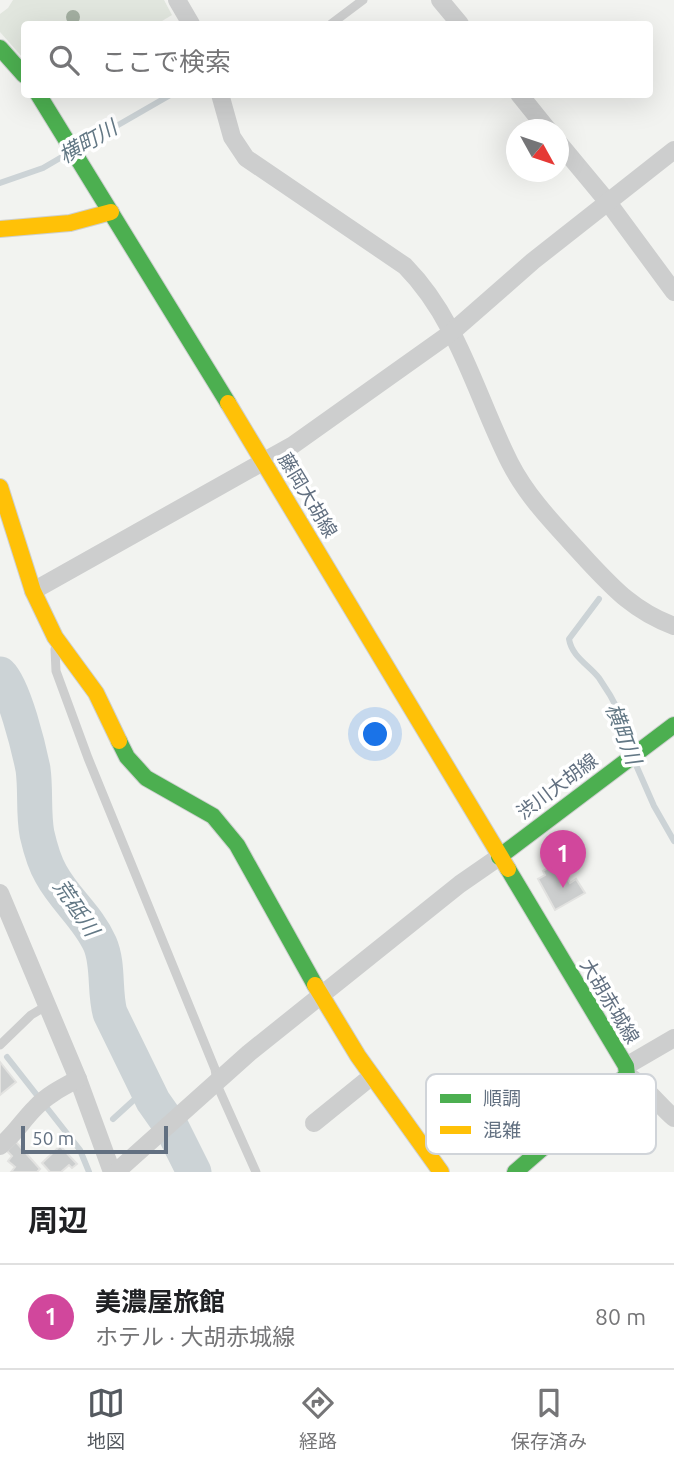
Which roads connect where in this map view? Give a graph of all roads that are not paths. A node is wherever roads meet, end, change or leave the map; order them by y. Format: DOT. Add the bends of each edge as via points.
graph roads {
  1 [pos="177,0"];
  2 [pos="363,0"];
  3 [pos="440,0"];
  4 [pos="189,21"];
  5 [pos="335,21"];
  6 [pos="458,21"];
  7 [pos="0,48"];
  8 [pos="21,72"];
  9 [pos="41,98"];
  10 [pos="221,98"];
  11 [pos="522,98"];
  12 [pos="539,119"];
  13 [pos="674,150"];
  14 [pos="569,155"];
  15 [pos="607,201"];
  16 [pos="111,212"];
  17 [pos="0,229"];
  18 [pos="674,292"];
  19 [pos="452,332"];
  20 [pos="264,463"];
  21 [pos="0,487"];
  22 [pos="33,591"];
  23 [pos="674,626"];
  24 [pos="55,637"];
  25 [pos="674,724"];
  26 [pos="499,857"];
  27 [pos="1,899"];
  28 [pos="321,996"];
  29 [pos="46,1006"];
  30 [pos="674,1038"];
  31 [pos="0,1045"];
  32 [pos="626,1071"];
  33 [pos="623,1074"];
  34 [pos="629,1074"];
  35 [pos="372,1076"];
  36 [pos="78,1079"];
  37 [pos="214,1084"];
  38 [pos="656,1102"];
  39 [pos="674,1118"];
  40 [pos="314,1123"];
  41 [pos="0,1146"];
  42 [pos="426,1151"];
  43 [pos="428,1154"];
  44 [pos="535,1154"];
  45 [pos="116,1171"];
  46 [pos="256,1172"];
  47 [pos="441,1172"];
  48 [pos="515,1172"];
  1 -- 4 [label="street"];
  2 -- 5 [label="lane"];
  3 -- 6 [label="street"];
  7 -- 8 [label="main road"];
  9 -- 16 [label="main road, 藤岡大胡線"];
  10 -- 19 [label="street" via="232,137 246,158 405,266"];
  11 -- 12 [label="street"];
  13 -- 15 [label="street"];
  14 -- 15 [label="street"];
  15 -- 18 [label="street"];
  15 -- 19 [label="street"];
  16 -- 17 [label="main road" via="63,226"];
  16 -- 20 [label="main road, 藤岡大胡線"];
  19 -- 20 [label="street"];
  19 -- 23 [label="street" via="530,497 627,602"];
  20 -- 22 [label="street"];
  20 -- 26 [label="main road, 藤岡大胡線"];
  21 -- 22 [label="main road"];
  22 -- 24 [label="main road"];
  24 -- 28 [label="main road" via="96,692 132,765 146,778 203,808 226,829"];
  24 -- 37 [label="lane" via="56,671 215,1069"];
  25 -- 26 [label="main road, 渋川大胡線"];
  26 -- 28 [label="street"];
  26 -- 32 [label="main road, 大胡赤城線"];
  27 -- 29 [label="street"];
  28 -- 35 [label="main road"];
  28 -- 37 [label="street"];
  29 -- 31 [label="lane" via="31,1014"];
  29 -- 36 [label="street"];
  30 -- 32 [label="street"];
  32 -- 33 [label="main road, 大胡赤城線"];
  32 -- 34 [label="street"];
  35 -- 40 [label="street"];
  35 -- 42 [label="main road"];
  36 -- 41 [label="street" via="42,1102"];
  36 -- 45 [label="street"];
  37 -- 45 [label="street"];
  37 -- 46 [label="lane"];
  38 -- 39 [label="street"];
  43 -- 47 [label="main road"];
  44 -- 48 [label="main road, 大胡赤城線"];
}
